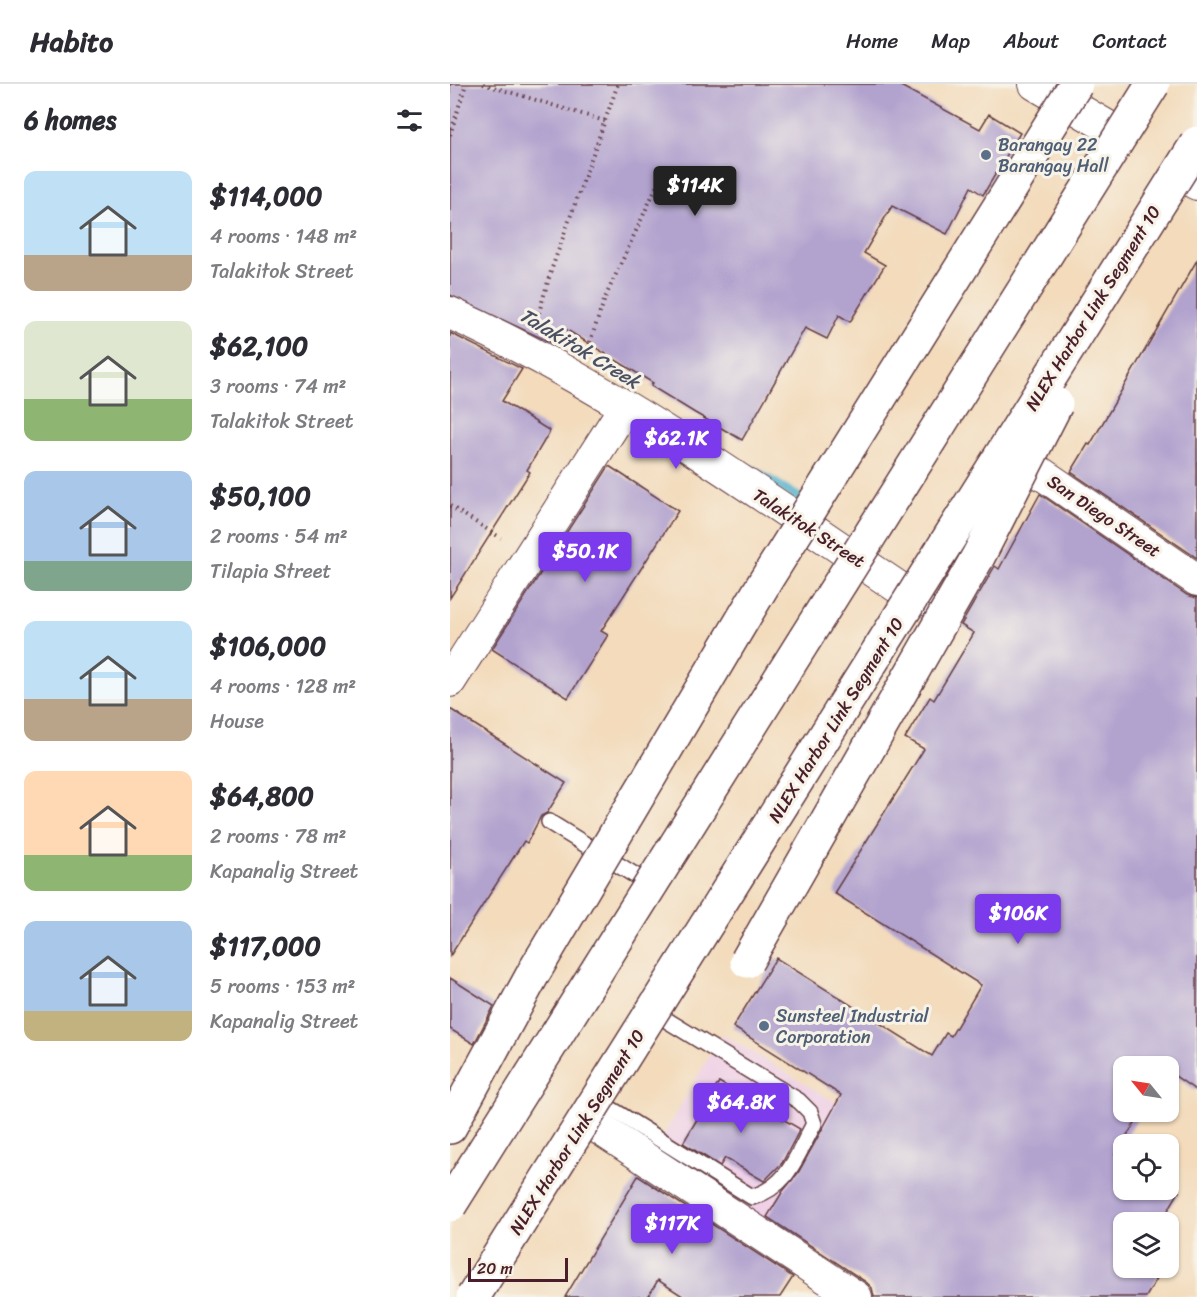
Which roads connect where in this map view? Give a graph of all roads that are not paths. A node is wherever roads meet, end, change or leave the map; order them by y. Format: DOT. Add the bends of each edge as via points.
graph roads {
  1 [pos="1035,84"];
  2 [pos="1076,84"];
  3 [pos="1153,84"];
  4 [pos="1110,128"];
  5 [pos="1197,142"];
  6 [pos="1161,200"];
  7 [pos="450,313"];
  8 [pos="625,407"];
  9 [pos="1010,452"];
  10 [pos="1197,580"];
  11 [pos="917,600"];
  12 [pos="450,681"];
  13 [pos="549,822"];
  14 [pos="641,879"];
  15 [pos="747,961"];
  16 [pos="654,1013"];
  17 [pos="594,1112"];
  18 [pos="450,1127"];
  19 [pos="681,1167"];
  20 [pos="450,1205"];
  21 [pos="821,1288"];
  22 [pos="473,1297"];
  23 [pos="856,1297"];
  1 -- 4 [label="street"];
  2 -- 18 [label="highway, bridge" via="766,580 546,952"];
  3 -- 20 [label="highway, bridge"];
  5 -- 6 [label="highway, NLEX Harbor Link Segment 10, bridge"];
  6 -- 15 [label="highway, bridge" via="979,555"];
  6 -- 22 [label="highway, NLEX Harbor Link Segment 10, bridge"];
  7 -- 8 [label="street, Talakitok Street"];
  8 -- 11 [label="street, Talakitok Street"];
  8 -- 12 [label="street"];
  9 -- 10 [label="street, San Diego Street"];
  13 -- 14 [label="lane"];
  16 -- 19 [label="lane" via="799,1101 810,1112 814,1124 781,1184 768,1192 752,1197"];
  17 -- 19 [label="street"];
  19 -- 21 [label="street"];
  21 -- 23 [label="street"];
}
